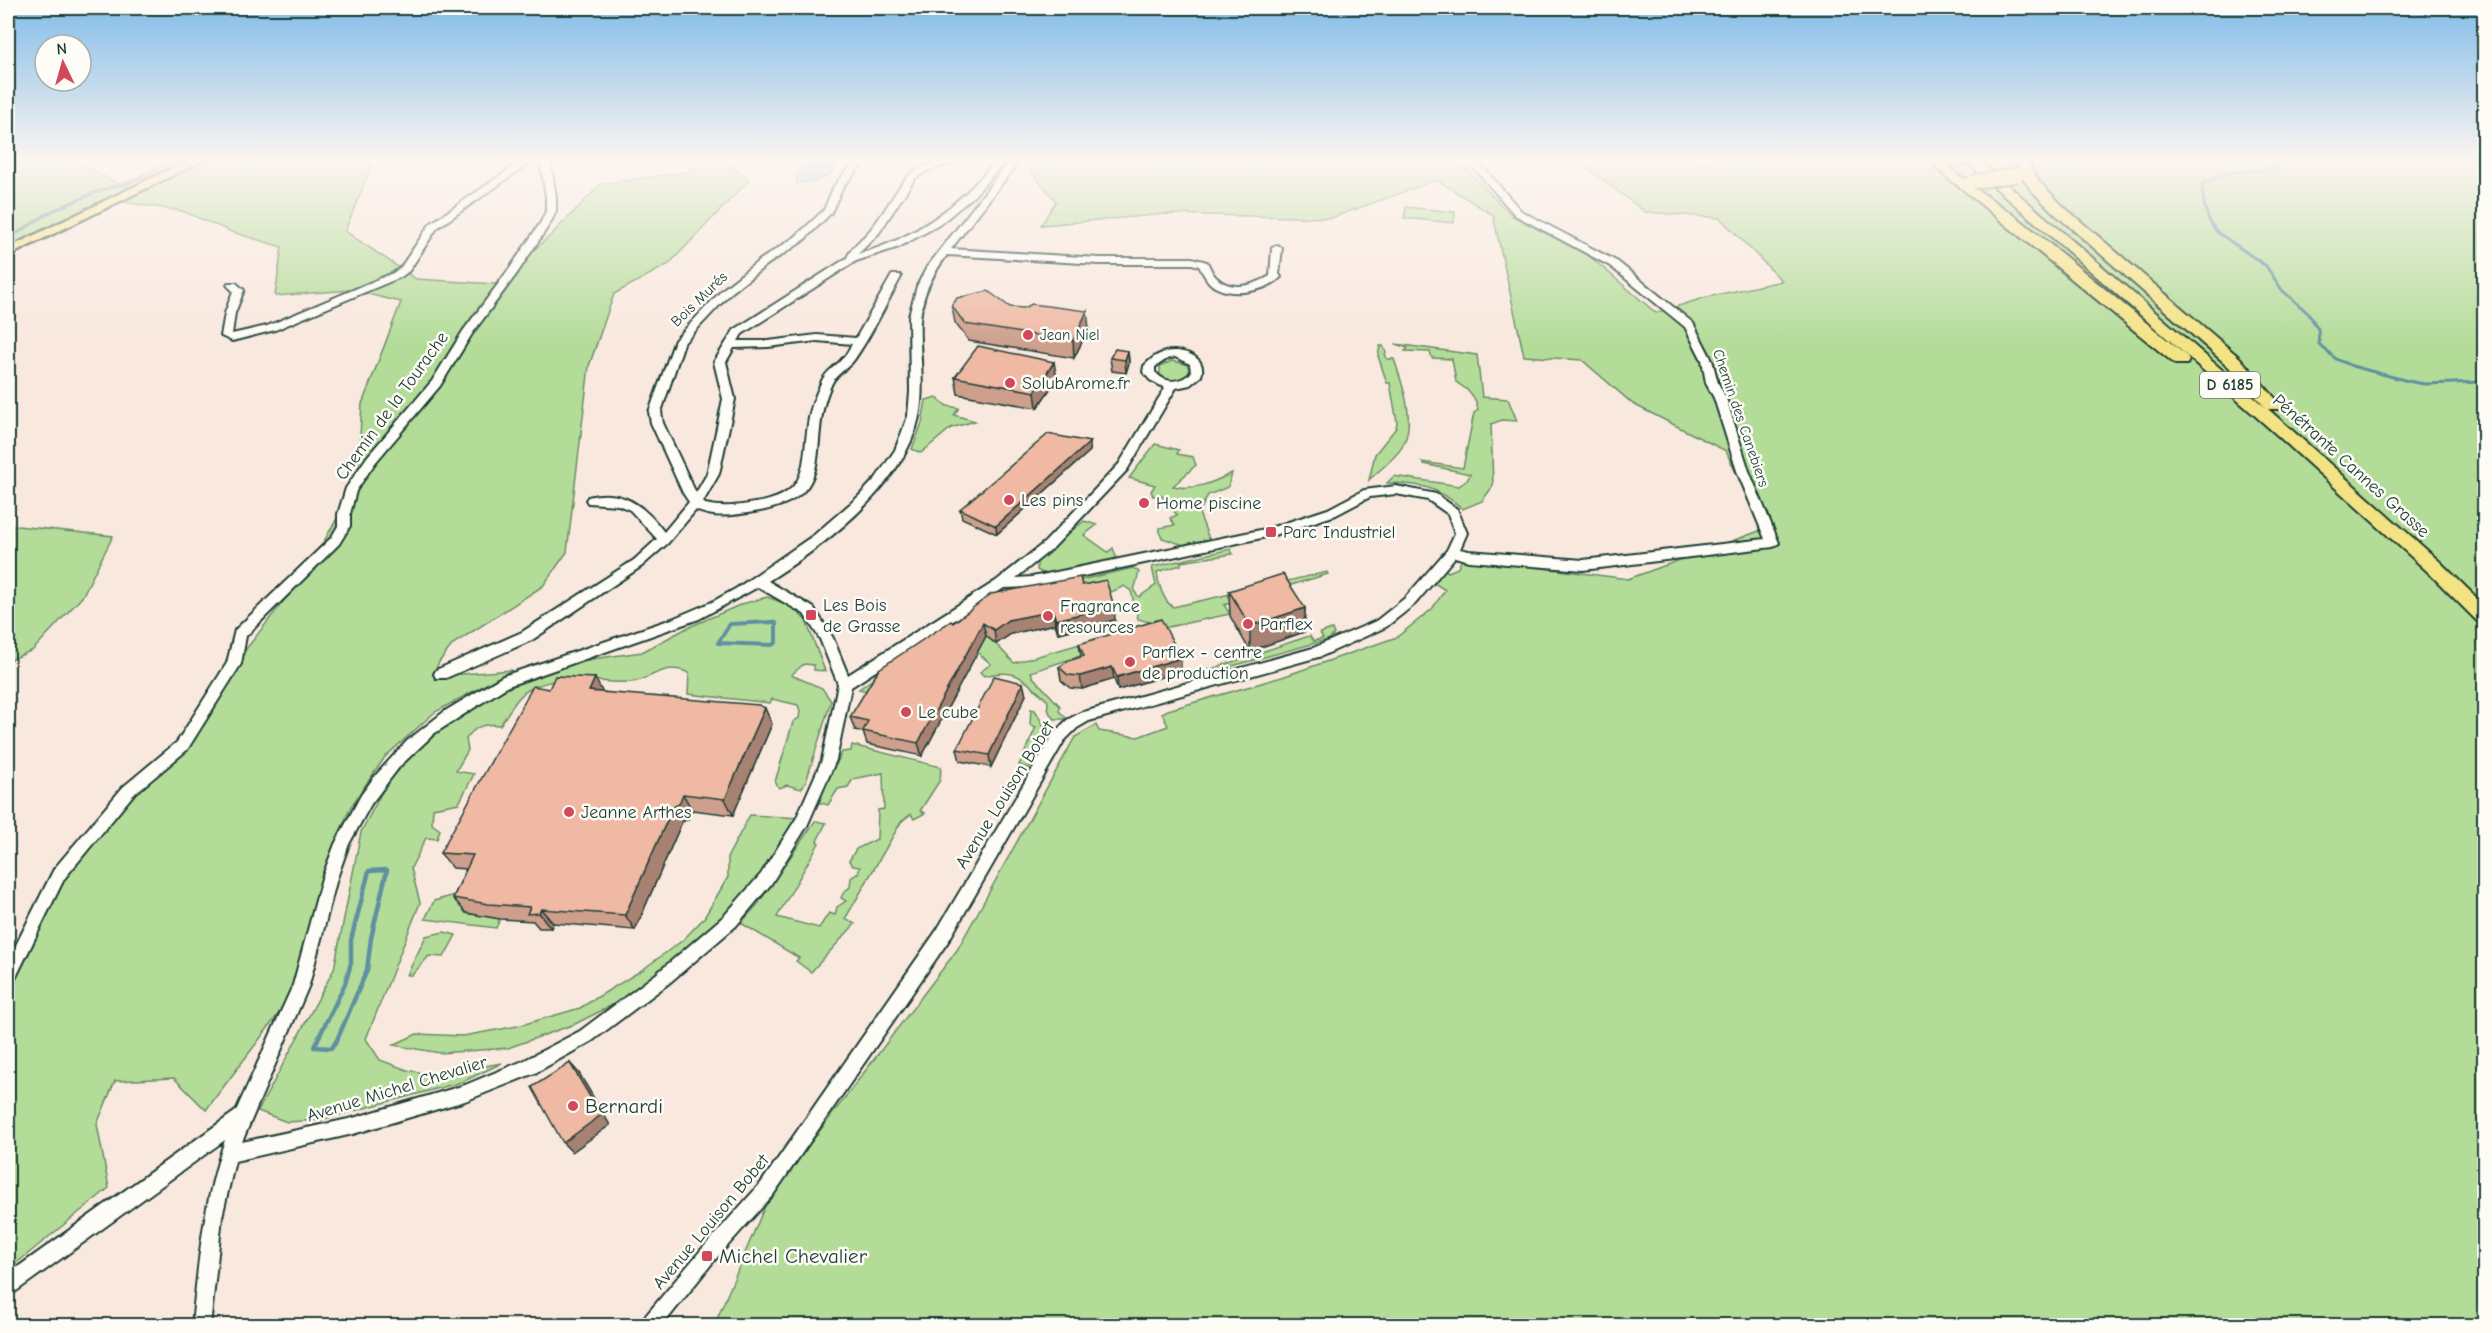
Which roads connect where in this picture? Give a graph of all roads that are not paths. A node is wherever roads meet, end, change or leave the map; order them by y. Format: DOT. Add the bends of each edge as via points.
graph roads {
  1 [pos="70,222"];
  2 [pos="439,222"];
  3 [pos="545,222"];
  4 [pos="816,222"];
  5 [pos="881,222"];
  6 [pos="937,222"];
  7 [pos="967,222"];
  8 [pos="1535,222"];
  9 [pos="2014,222"];
  10 [pos="2042,222"];
  11 [pos="2057,222"];
  12 [pos="2073,222"];
  13 [pos="1277,248"];
  14 [pos="8,252"];
  15 [pos="944,252"];
  16 [pos="852,259"];
  17 [pos="896,277"];
  18 [pos="232,285"];
  19 [pos="858,341"];
  20 [pos="729,345"];
  21 [pos="1172,385"];
  22 [pos="2273,405"];
  23 [pos="2349,489"];
  24 [pos="592,500"];
  25 [pos="694,501"];
  26 [pos="664,540"];
  27 [pos="1452,552"];
  28 [pos="758,581"];
  29 [pos="1001,584"];
  30 [pos="2484,598"];
  31 [pos="2484,616"];
  32 [pos="441,674"];
  33 [pos="845,684"];
  34 [pos="8,976"];
  35 [pos="244,1116"];
  36 [pos="228,1154"];
  37 [pos="8,1285"];
  38 [pos="201,1326"];
  39 [pos="650,1326"];
  1 -- 14 [label="main road"];
  2 -- 18 [label="street" via="405,269 271,328 232,338 226,336 226,327 239,290"];
  3 -- 34 [label="street, Chemin de la Tourache" via="436,383 350,491 344,526 335,541 240,634 234,664 182,746 128,791 59,874"];
  4 -- 25 [label="street, Bois Murés" via="727,291 679,342 656,412 657,423"];
  5 -- 16 [label="street"];
  6 -- 16 [label="street" via="917,236"];
  7 -- 15 [label="street"];
  8 -- 27 [label="street, Chemin des Canebiers" via="1614,264 1689,325 1707,360 1743,471 1773,543 1583,565"];
  9 -- 23 [label="highway" via="2264,428"];
  10 -- 23 [label="highway, Pénétrante Cannes Grasse / D 6185"];
  11 -- 22 [label="highway, Pénétrante Cannes Grasse / D 6185"];
  12 -- 22 [label="highway" via="2234,362"];
  13 -- 15 [label="street" via="1276,277 1254,289 1223,286 1214,281 1203,264 1192,261 1099,261"];
  15 -- 28 [label="street" via="915,302 912,318 916,393 912,424 900,451 856,506"];
  16 -- 20 [label="street" via="751,322"];
  17 -- 19 [label="street"];
  19 -- 20 [label="street" via="817,338"];
  19 -- 25 [label="street" via="849,358 827,381 815,417 813,456 800,490 783,500 744,510 712,511"];
  20 -- 25 [label="street" via="720,362 729,399 713,474"];
  21 -- 29 [label="street" via="1123,467 1049,545"];
  22 -- 30 [label="highway, Pénétrante Cannes Grasse / D 6185"];
  23 -- 31 [label="highway, Pénétrante Cannes Grasse / D 6185"];
  24 -- 26 [label="street" via="629,502"];
  25 -- 26 [label="street"];
  26 -- 32 [label="street" via="638,563 527,636"];
  27 -- 29 [label="street, Avenue Louison Bobet" via="1461,533 1453,512 1432,497 1396,490 1368,493 1332,512 1271,532 1032,582"];
  27 -- 39 [label="street, Avenue Louison Bobet" via="1410,601 1381,624 1344,641 1072,724 1059,737 943,935 767,1189"];
  28 -- 33 [label="street" via="809,610 826,638"];
  28 -- 35 [label="street" via="696,615 507,680 442,718 399,755 368,793 341,846 301,985"];
  29 -- 33 [label="street"];
  33 -- 36 [label="street, Avenue Michel Chevalier" via="829,760 802,822 766,879 730,921 662,979 586,1036 529,1067 465,1093 353,1126"];
  35 -- 36 [label="street"];
  35 -- 37 [label="street"];
  36 -- 38 [label="street" via="210,1238"];
}
